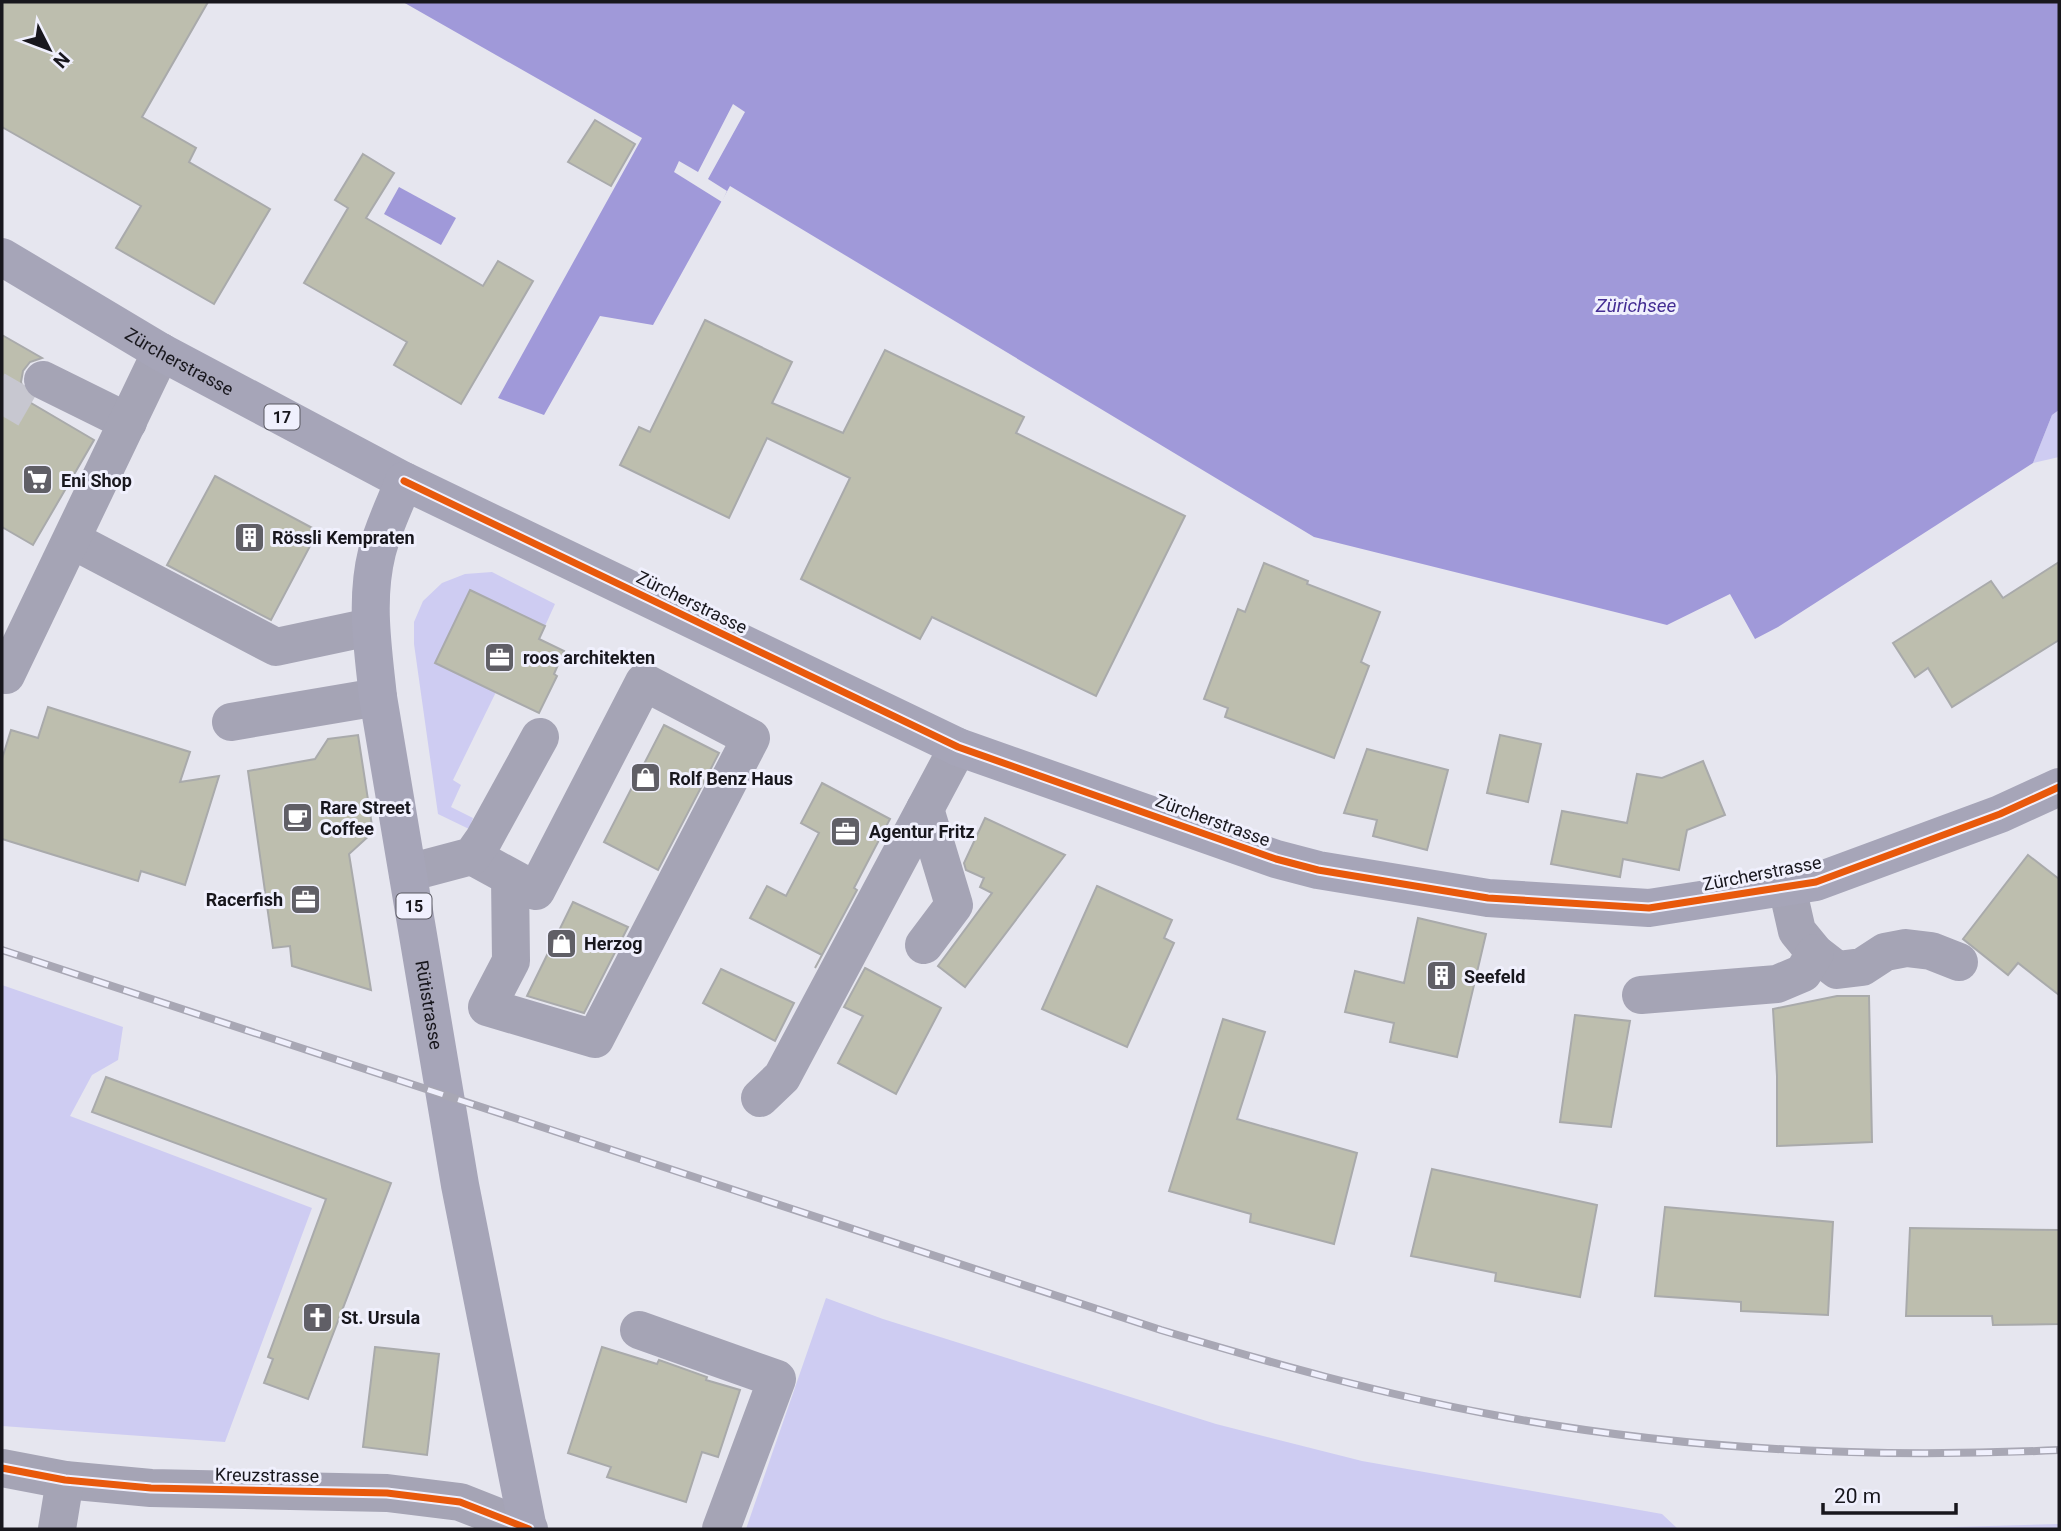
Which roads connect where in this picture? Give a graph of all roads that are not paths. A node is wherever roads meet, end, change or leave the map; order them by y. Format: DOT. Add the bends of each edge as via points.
graph roads {
  1 [pos="2,257"];
  2 [pos="161,352"];
  3 [pos="43,380"];
  4 [pos="128,422"];
  5 [pos="404,481"];
  6 [pos="72,540"];
  7 [pos="370,628"];
  8 [pos="6,676"];
  9 [pos="378,697"];
  10 [pos="231,722"];
  11 [pos="540,737"];
  12 [pos="958,747"];
  13 [pos="2059,787"];
  14 [pos="925,809"];
  15 [pos="472,856"];
  16 [pos="408,873"];
  17 [pos="510,877"];
  18 [pos="1787,887"];
  19 [pos="924,945"];
  20 [pos="1959,962"];
  21 [pos="1834,973"];
  22 [pos="1640,995"];
  23 [pos="760,1098"];
  24 [pos="639,1330"];
  25 [pos="2,1468"];
  26 [pos="65,1480"];
  27 [pos="57,1529"];
  28 [pos="528,1529"];
  29 [pos="721,1529"];
  1 -- 2 [label="main road, Zürcherstrasse / 17"];
  2 -- 4 [label="street"];
  2 -- 5 [label="main road, Zürcherstrasse / 17"];
  3 -- 4 [label="street"];
  4 -- 6 [label="street"];
  5 -- 7 [label="main road, Rütistrasse / 15" via="377,551"];
  5 -- 12 [label="main road, Zürcherstrasse / 17"];
  6 -- 7 [label="street" via="276,647"];
  6 -- 8 [label="street"];
  7 -- 9 [label="main road, Rütistrasse / 15"];
  9 -- 10 [label="street"];
  9 -- 16 [label="main road, Rütistrasse / 15"];
  11 -- 15 [label="street"];
  12 -- 14 [label="street"];
  12 -- 18 [label="main road, Zürcherstrasse / 17" via="1276,859 1331,872 1488,898 1649,908"];
  13 -- 18 [label="main road, Zürcherstrasse / 17" via="2000,814 1816,882"];
  14 -- 19 [label="street" via="954,905"];
  14 -- 23 [label="street" via="808,1004 782,1077"];
  15 -- 16 [label="street"];
  15 -- 17 [label="street"];
  16 -- 28 [label="main road, Rütistrasse / 15" via="460,1185"];
  17 -- 17 [label="street" via="536,891 644,682 751,738 596,1039 486,1007 511,961"];
  18 -- 21 [label="street" via="1797,931"];
  20 -- 21 [label="street" via="1906,948 1885,951 1863,967"];
  21 -- 22 [label="street" via="1803,973 1777,984"];
  24 -- 29 [label="street" via="777,1379"];
  25 -- 26 [label="street, Kreuzstrasse"];
  26 -- 27 [label="street"];
  26 -- 28 [label="street, Kreuzstrasse" via="151,1488 387,1493 460,1502"];
}
